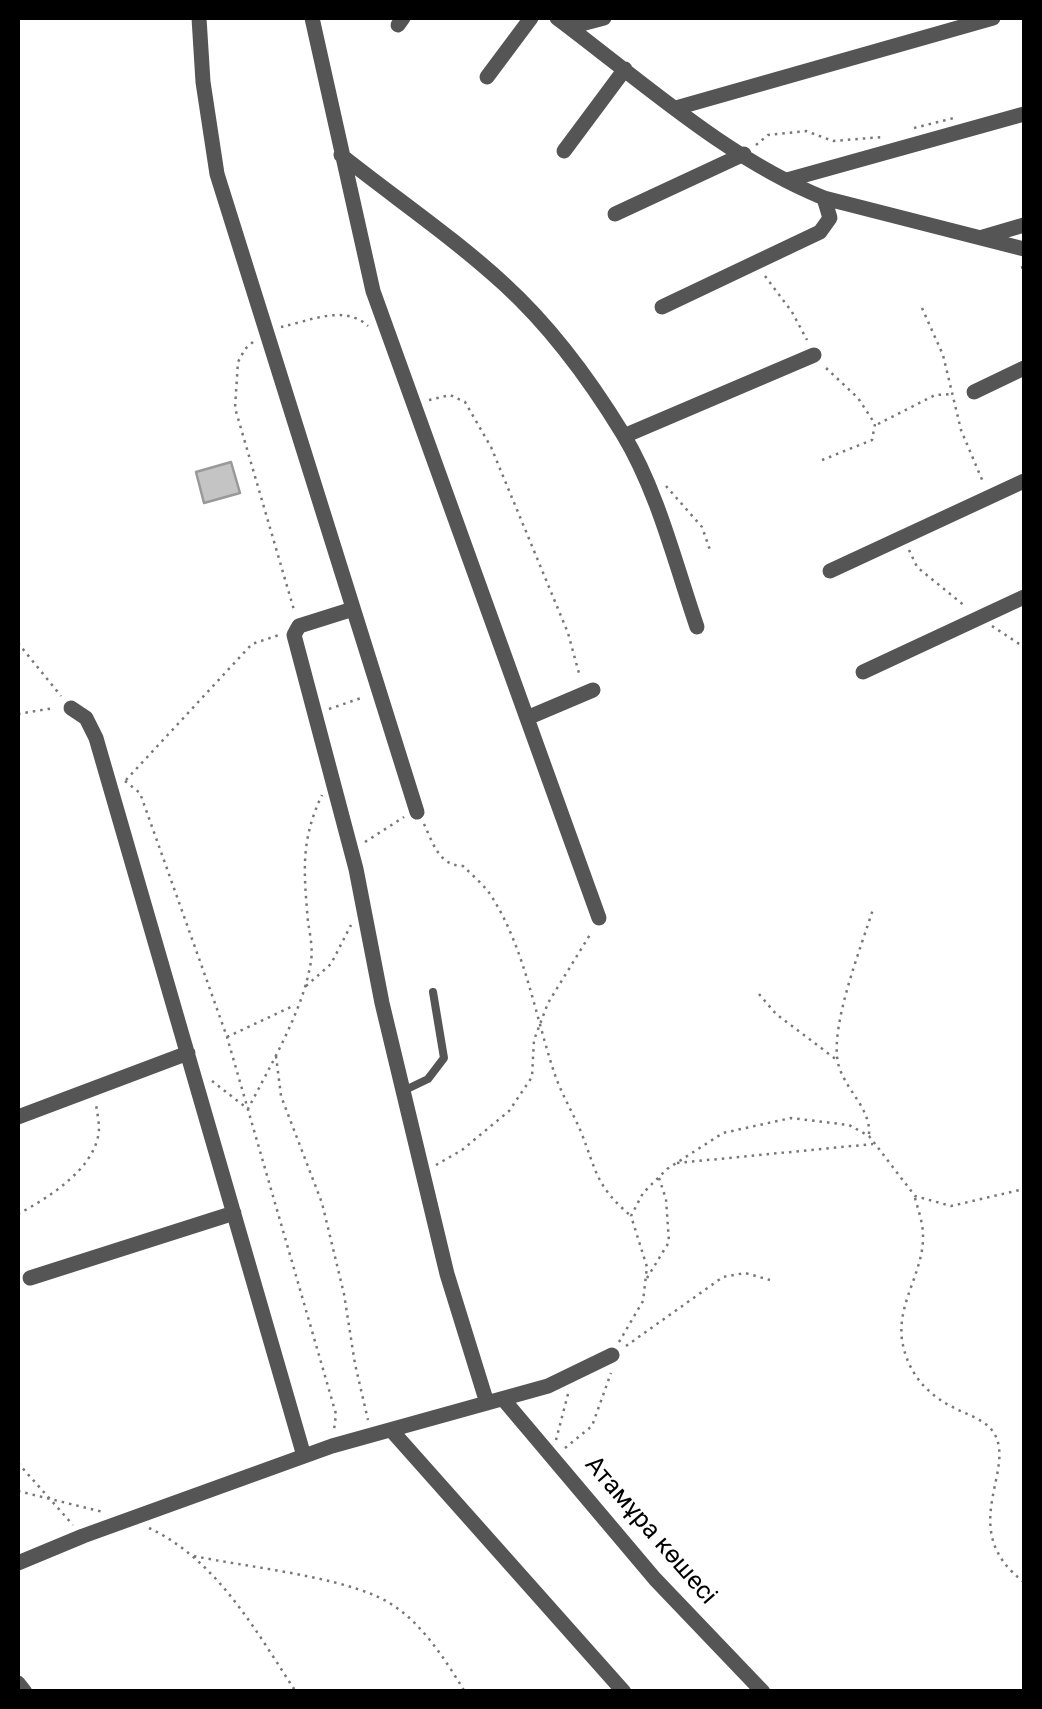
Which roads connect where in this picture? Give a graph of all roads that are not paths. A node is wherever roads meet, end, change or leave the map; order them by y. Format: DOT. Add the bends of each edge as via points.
graph roads {
  1 [pos="200,18"];
  2 [pos="312,18"];
  3 [pos="531,18"];
  4 [pos="604,18"];
  5 [pos="993,18"];
  6 [pos="564,22"];
  7 [pos="625,69"];
  8 [pos="486,78"];
  9 [pos="676,108"];
  10 [pos="1024,114"];
  11 [pos="564,152"];
  12 [pos="744,154"];
  13 [pos="342,156"];
  14 [pos="787,180"];
  15 [pos="824,198"];
  16 [pos="614,214"];
  17 [pos="1024,225"];
  18 [pos="980,238"];
  19 [pos="1024,249"];
  20 [pos="662,306"];
  21 [pos="814,355"];
  22 [pos="1024,368"];
  23 [pos="974,392"];
  24 [pos="624,436"];
  25 [pos="1024,481"];
  26 [pos="830,570"];
  27 [pos="1024,597"];
  28 [pos="353,609"];
  29 [pos="697,627"];
  30 [pos="863,672"];
  31 [pos="588,692"];
  32 [pos="71,708"];
  33 [pos="527,718"];
  34 [pos="417,812"];
  35 [pos="598,918"];
  36 [pos="433,992"];
  37 [pos="190,1059"];
  38 [pos="403,1091"];
  39 [pos="18,1117"];
  40 [pos="234,1213"];
  41 [pos="30,1278"];
  42 [pos="612,1355"];
  43 [pos="495,1401"];
  44 [pos="392,1430"];
  45 [pos="304,1456"];
  46 [pos="18,1563"];
  47 [pos="18,1683"];
  48 [pos="26,1692"];
  49 [pos="624,1692"];
  50 [pos="762,1692"];
  1 -- 28 [label="street" via="217,174"];
  2 -- 13 [label="street"];
  3 -- 8 [label="street"];
  4 -- 6 [label="street"];
  5 -- 9 [label="street"];
  6 -- 7 [label="street"];
  7 -- 9 [label="street"];
  7 -- 11 [label="street"];
  9 -- 12 [label="street"];
  10 -- 14 [label="street"];
  12 -- 14 [label="street"];
  12 -- 16 [label="street"];
  13 -- 24 [label="street" via="515,295 551,333"];
  13 -- 33 [label="street" via="373,291"];
  14 -- 15 [label="street"];
  15 -- 18 [label="street"];
  15 -- 20 [label="street" via="830,218 820,232"];
  17 -- 18 [label="street"];
  18 -- 19 [label="street"];
  21 -- 24 [label="street"];
  22 -- 23 [label="street"];
  24 -- 29 [label="street"];
  25 -- 26 [label="street"];
  27 -- 30 [label="street"];
  28 -- 34 [label="street"];
  28 -- 38 [label="street" via="298,626 294,634 352,852"];
  31 -- 33 [label="street"];
  32 -- 37 [label="street" via="86,718 96,738"];
  33 -- 35 [label="street"];
  36 -- 38 [label="lane" via="444,1058 428,1080"];
  37 -- 39 [label="street"];
  37 -- 40 [label="street"];
  38 -- 43 [label="street" via="447,1274"];
  40 -- 41 [label="street"];
  40 -- 45 [label="street"];
  42 -- 43 [label="street" via="548,1386"];
  43 -- 44 [label="street"];
  43 -- 50 [label="street, Атамұра көшесі"];
  44 -- 45 [label="street"];
  44 -- 49 [label="street"];
  45 -- 46 [label="street"];
  47 -- 48 [label="street"];
}
